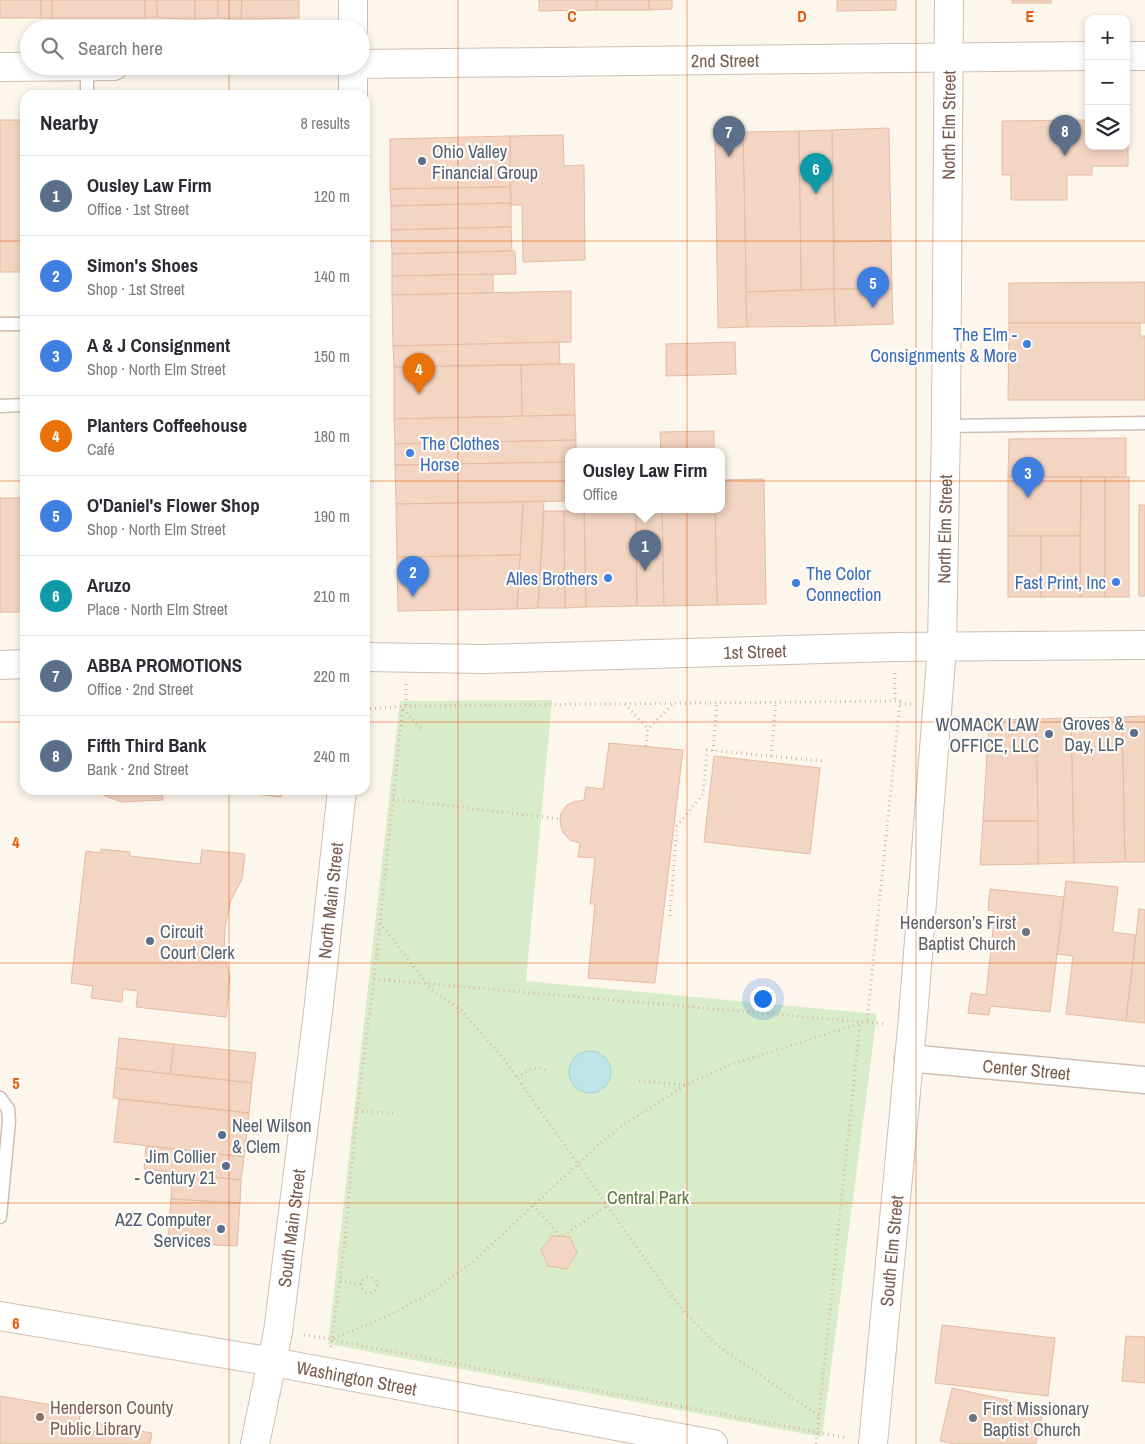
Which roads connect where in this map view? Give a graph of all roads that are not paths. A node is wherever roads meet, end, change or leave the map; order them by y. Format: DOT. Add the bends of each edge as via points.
graph roads {
  1 [pos="352,0"];
  2 [pos="949,0"];
  3 [pos="352,20"];
  4 [pos="1085,56"];
  5 [pos="1130,56"];
  6 [pos="1145,56"];
  7 [pos="950,58"];
  8 [pos="370,64"];
  9 [pos="0,67"];
  10 [pos="20,67"];
  11 [pos="87,75"];
  12 [pos="352,75"];
  13 [pos="87,90"];
  14 [pos="352,90"];
  15 [pos="0,324"];
  16 [pos="20,324"];
  17 [pos="20,405"];
  18 [pos="0,406"];
  19 [pos="1145,423"];
  20 [pos="946,426"];
  21 [pos="1145,645"];
  22 [pos="942,647"];
  23 [pos="370,657"];
  24 [pos="20,664"];
  25 [pos="0,665"];
  26 [pos="341,795"];
  27 [pos="318,1012"];
  28 [pos="908,1058"];
  29 [pos="1145,1080"];
  30 [pos="0,1098"];
  31 [pos="0,1217"];
  32 [pos="0,1316"];
  33 [pos="273,1362"];
  34 [pos="255,1444"];
  35 [pos="713,1444"];
  36 [pos="873,1444"];
  1 -- 3 [label="street"];
  2 -- 7 [label="street, North Elm Street"];
  4 -- 7 [label="street, 2nd Street"];
  5 -- 6 [label="street"];
  7 -- 8 [label="street, 2nd Street"];
  7 -- 20 [label="street, North Elm Street"];
  9 -- 10 [label="street"];
  11 -- 13 [label="lane"];
  12 -- 14 [label="street"];
  15 -- 16 [label="lane"];
  17 -- 18 [label="lane"];
  19 -- 20 [label="lane"];
  20 -- 22 [label="street, North Elm Street"];
  21 -- 22 [label="street, 1st Street"];
  22 -- 23 [label="street, 1st Street" via="483,659"];
  22 -- 28 [label="street, North Elm Street"];
  24 -- 25 [label="street"];
  26 -- 27 [label="street, North Main Street"];
  27 -- 33 [label="street, South Main Street"];
  28 -- 29 [label="street, Center Street"];
  28 -- 36 [label="street, South Elm Street"];
  30 -- 31 [label="lane" via="8,1109 9,1121"];
  32 -- 33 [label="street, Washington Street"];
  33 -- 34 [label="street, South Main Street"];
  33 -- 35 [label="street, Washington Street"];
}
